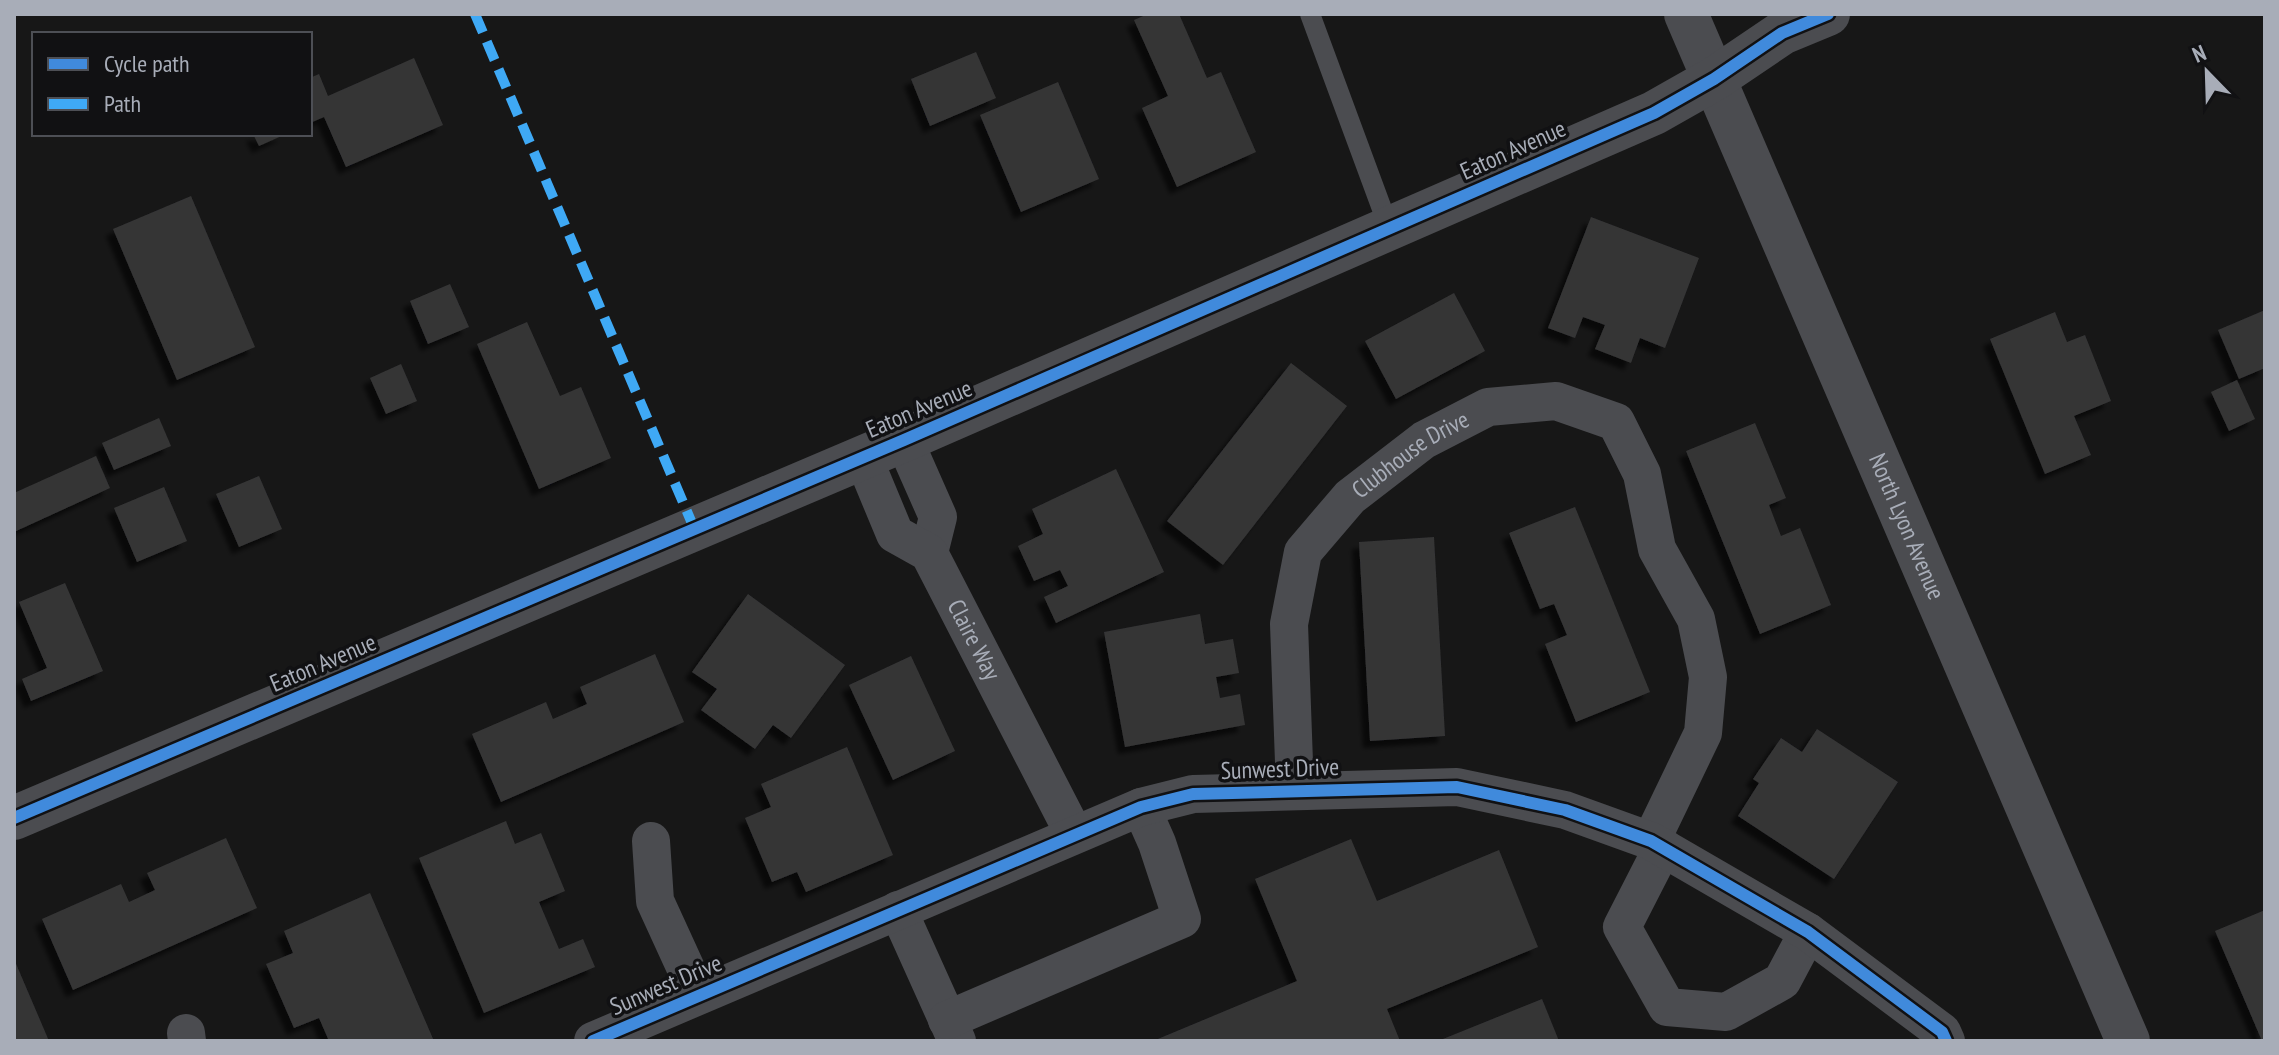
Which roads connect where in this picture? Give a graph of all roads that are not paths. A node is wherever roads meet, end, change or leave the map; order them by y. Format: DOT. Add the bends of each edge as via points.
graph roads {
  1 [pos="1310,14"];
  2 [pos="1686,14"];
  3 [pos="1828,14"];
  4 [pos="1714,79"];
  5 [pos="1389,228"];
  6 [pos="904,440"];
  7 [pos="863,457"];
  8 [pos="929,553"];
  9 [pos="1295,790"];
  10 [pos="1141,807"];
  11 [pos="14,818"];
  12 [pos="1074,834"];
  13 [pos="651,841"];
  14 [pos="1657,844"];
  15 [pos="898,910"];
  16 [pos="1808,932"];
  17 [pos="698,995"];
  18 [pos="952,1031"];
  19 [pos="593,1041"];
  20 [pos="1946,1041"];
  21 [pos="2128,1041"];
  1 -- 5 [label="lane"];
  2 -- 4 [label="street, North Lyon Avenue"];
  3 -- 4 [label="street, Eaton Avenue" via="1782,33"];
  4 -- 5 [label="street, Eaton Avenue" via="1654,113"];
  4 -- 21 [label="street, North Lyon Avenue"];
  5 -- 6 [label="street, Eaton Avenue"];
  6 -- 7 [label="street, Eaton Avenue"];
  6 -- 8 [label="street" via="938,517"];
  7 -- 8 [label="street" via="895,534"];
  7 -- 11 [label="street, Eaton Avenue"];
  8 -- 12 [label="street, Claire Way"];
  9 -- 10 [label="street, Sunwest Drive" via="1193,794"];
  9 -- 14 [label="street, Sunwest Drive" via="1457,787 1565,810"];
  9 -- 14 [label="street, Clubhouse Drive" via="1289,624 1303,552 1350,497 1424,440 1488,407 1556,401 1616,422 1642,474 1657,549 1696,619 1708,677 1703,733"];
  10 -- 12 [label="street, Sunwest Drive"];
  10 -- 18 [label="street" via="1182,919"];
  12 -- 15 [label="street, Sunwest Drive"];
  13 -- 17 [label="street" via="655,901"];
  14 -- 16 [label="street, Sunwest Drive"];
  14 -- 16 [label="street, Clubhouse Drive" via="1622,927 1667,1007 1726,1012 1782,981"];
  15 -- 17 [label="street, Sunwest Drive"];
  15 -- 18 [label="street"];
  16 -- 20 [label="street, Sunwest Drive" via="1942,1032"];
  17 -- 19 [label="street, Sunwest Drive"];
}
